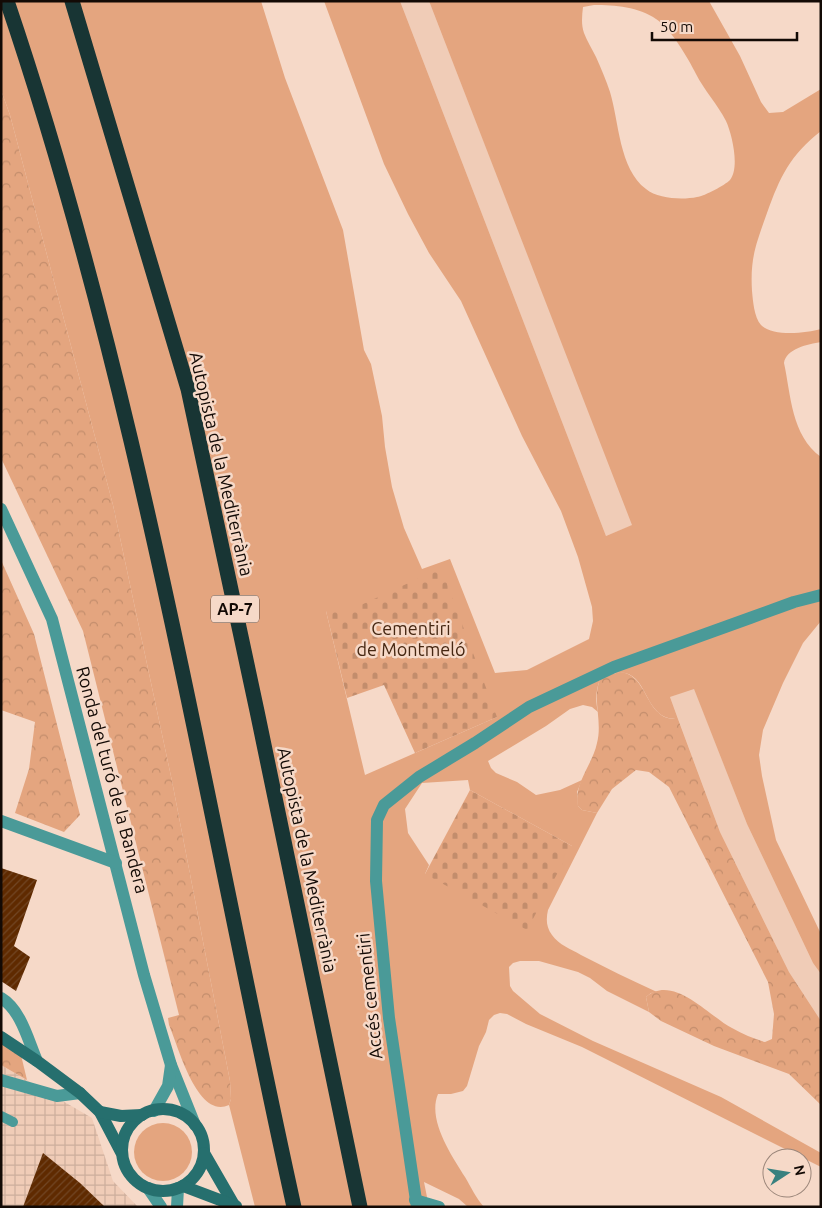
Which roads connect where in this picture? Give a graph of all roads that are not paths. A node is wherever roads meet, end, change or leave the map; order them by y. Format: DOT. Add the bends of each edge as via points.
graph roads {
  1 [pos="6,1"];
  2 [pos="72,1"];
  3 [pos="1,509"];
  4 [pos="821,595"];
  5 [pos="1,821"];
  6 [pos="116,863"];
  7 [pos="1,998"];
  8 [pos="1,1037"];
  9 [pos="37,1061"];
  10 [pos="171,1065"];
  11 [pos="1,1080"];
  12 [pos="80,1093"];
  13 [pos="100,1112"];
  14 [pos="148,1113"];
  15 [pos="1,1116"];
  16 [pos="13,1122"];
  17 [pos="195,1126"];
  18 [pos="204,1153"];
  19 [pos="122,1154"];
  20 [pos="180,1187"];
  21 [pos="148,1188"];
  22 [pos="416,1203"];
  23 [pos="236,1206"];
  24 [pos="161,1207"];
  25 [pos="177,1207"];
  26 [pos="294,1207"];
  27 [pos="360,1207"];
  28 [pos="439,1207"];
  1 -- 26 [label="highway" via="61,170 120,397 177,645"];
  2 -- 27 [label="highway, Autopista de la Mediterrània / AP-7" via="188,389"];
  3 -- 6 [label="street, Ronda del turó de la Bandera" via="52,619"];
  4 -- 22 [label="street, Accés cementiri" via="614,668 529,707 419,776 384,805 378,820 376,881 389,1018"];
  5 -- 6 [label="street"];
  6 -- 10 [label="street, Ronda del turó de la Bandera"];
  7 -- 9 [label="street" via="10,1003"];
  8 -- 9 [label="street"];
  9 -- 12 [label="street"];
  10 -- 14 [label="street, Ronda del turó de la Bandera" via="168,1086"];
  10 -- 17 [label="street, Ronda del turó de la Bandera"];
  11 -- 12 [label="street" via="57,1096"];
  12 -- 13 [label="street"];
  13 -- 14 [label="street" via="121,1116"];
  13 -- 19 [label="street"];
  14 -- 17 [label="street" via="173,1111 186,1116"];
  14 -- 19 [label="street" via="132,1124 125,1135"];
  15 -- 16 [label="lane"];
  17 -- 18 [label="street" via="202,1139"];
  18 -- 20 [label="street" via="198,1172"];
  18 -- 23 [label="street"];
  19 -- 21 [label="street" via="130,1175"];
  20 -- 21 [label="street" via="163,1191"];
  20 -- 23 [label="street"];
  20 -- 25 [label="street"];
  21 -- 24 [label="street"];
  22 -- 28 [label="street"];
}
